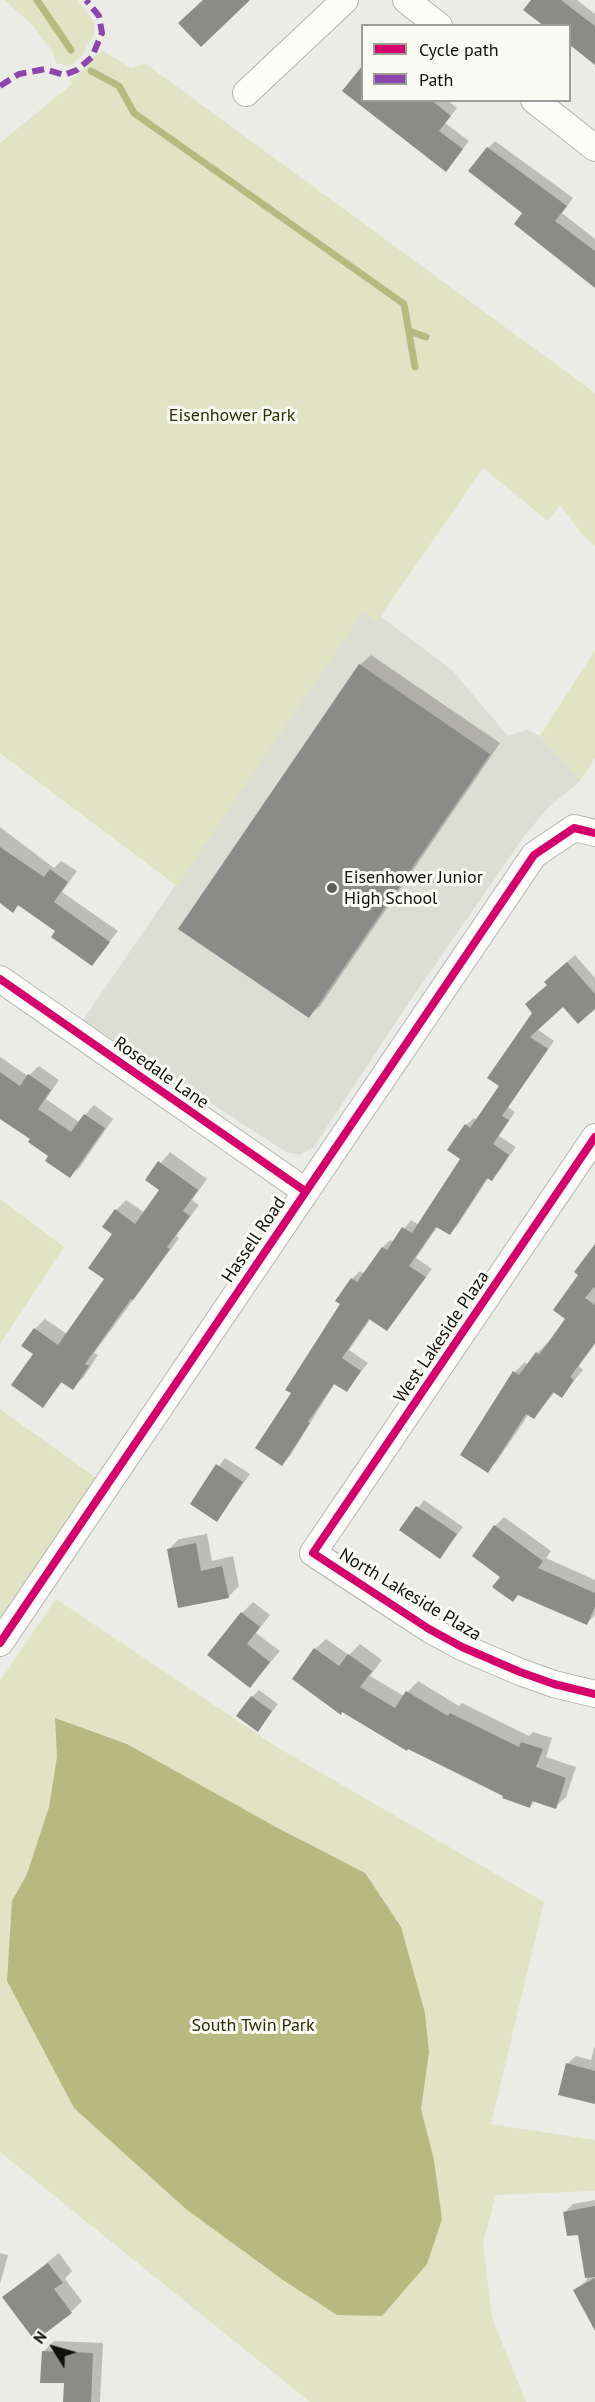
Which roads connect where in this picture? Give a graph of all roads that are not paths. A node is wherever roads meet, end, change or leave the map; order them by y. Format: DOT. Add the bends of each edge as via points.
graph roads {
  1 [pos="345,0"];
  2 [pos="406,0"];
  3 [pos="436,24"];
  4 [pos="246,93"];
  5 [pos="537,102"];
  6 [pos="595,148"];
  7 [pos="595,833"];
  8 [pos="0,979"];
  9 [pos="595,1137"];
  10 [pos="305,1191"];
  11 [pos="313,1553"];
  12 [pos="0,1643"];
  13 [pos="595,1694"];
  1 -- 4 [label="street"];
  2 -- 3 [label="street"];
  5 -- 6 [label="street"];
  7 -- 10 [label="street, Hassell Road" via="574,828 534,855"];
  8 -- 10 [label="street, Rosedale Lane"];
  9 -- 11 [label="street, West Lakeside Plaza"];
  10 -- 12 [label="street, Hassell Road"];
  11 -- 13 [label="street, North Lakeside Plaza" via="462,1647 520,1672"];
}
